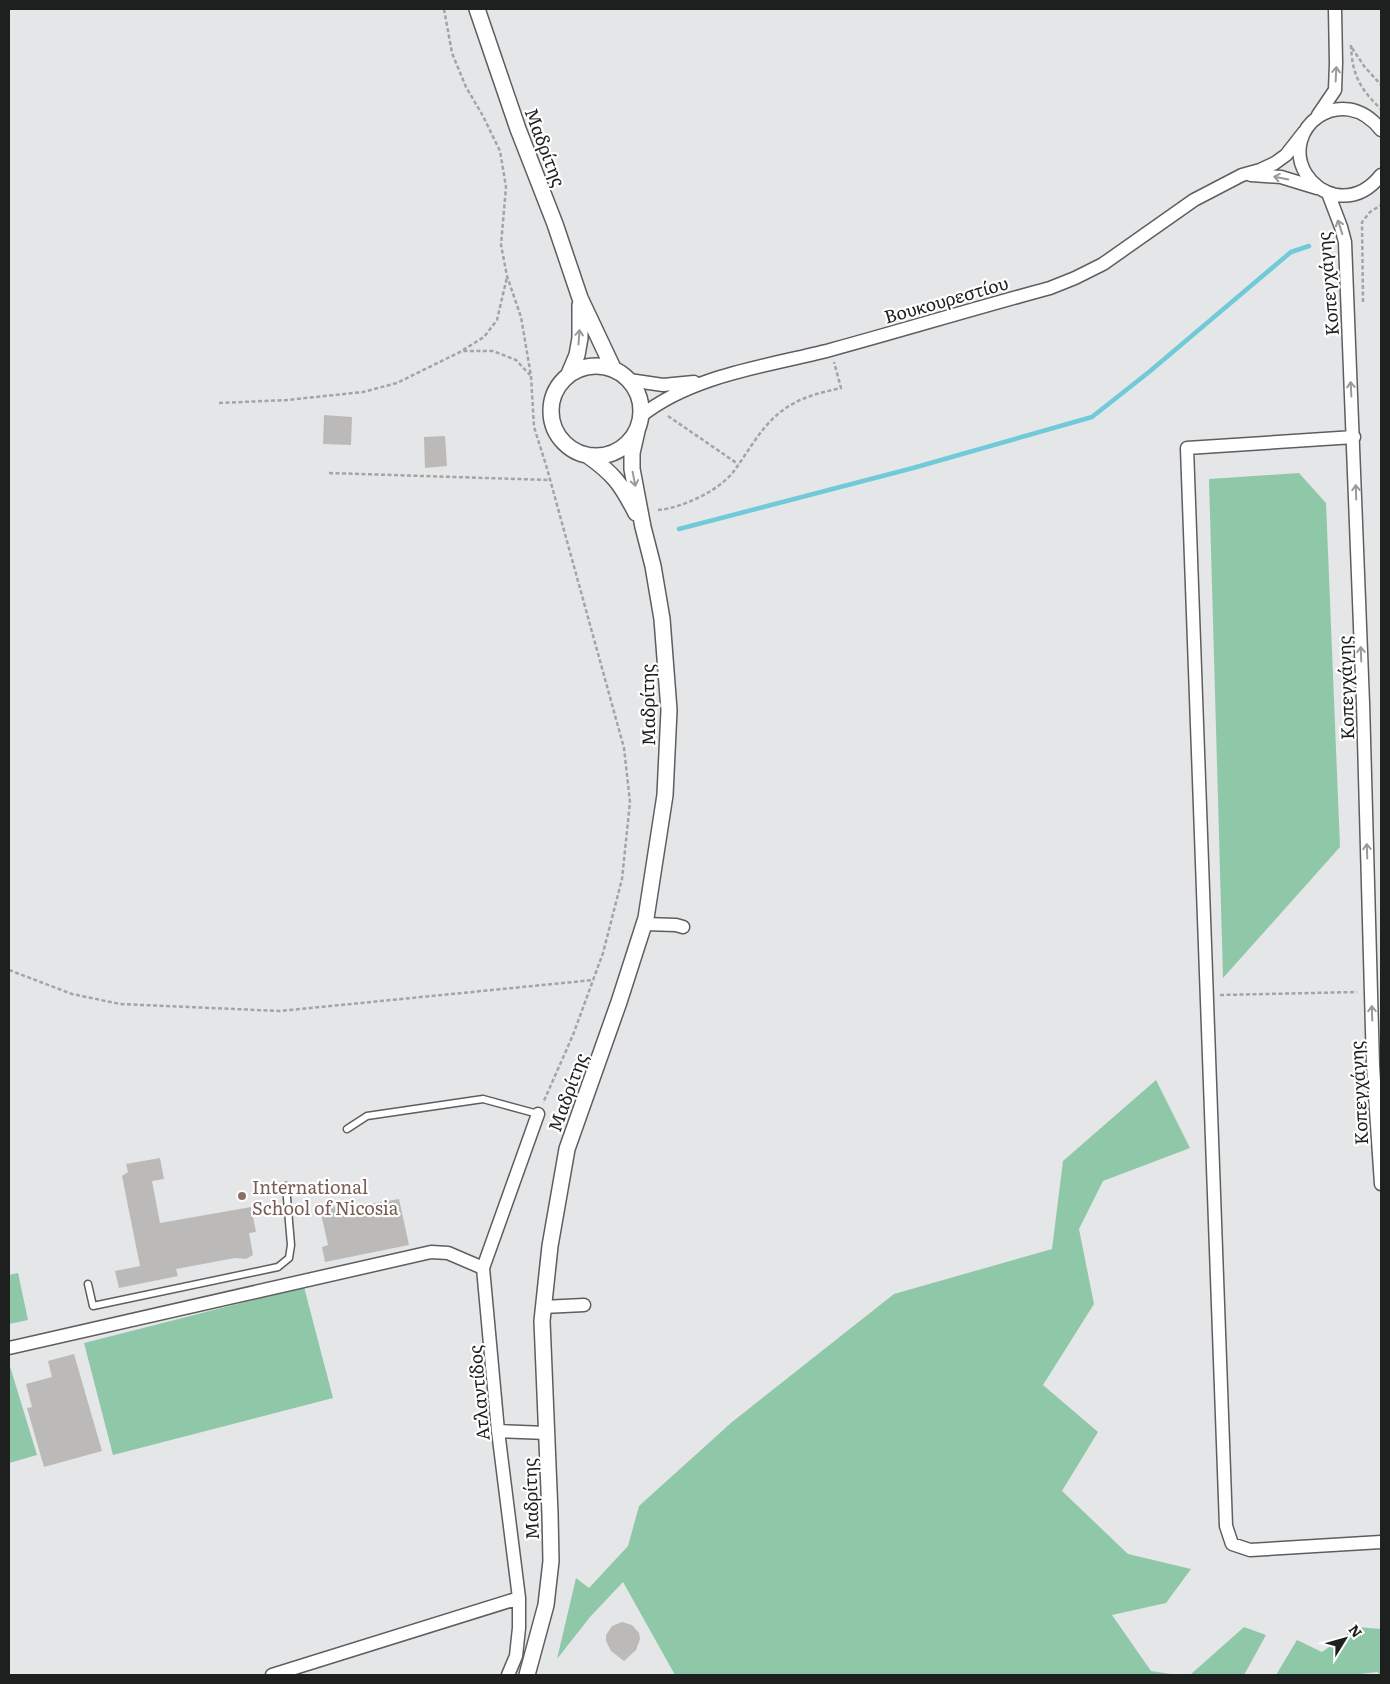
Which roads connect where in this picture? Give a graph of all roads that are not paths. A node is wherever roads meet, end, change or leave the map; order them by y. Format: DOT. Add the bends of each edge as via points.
graph roads {
  1 [pos="477,9"];
  2 [pos="1335,9"];
  3 [pos="1316,117"];
  4 [pos="1381,130"];
  5 [pos="1304,132"];
  6 [pos="1242,174"];
  7 [pos="1381,175"];
  8 [pos="1323,191"];
  9 [pos="580,298"];
  10 [pos="613,368"];
  11 [pos="569,374"];
  12 [pos="629,380"];
  13 [pos="704,382"];
  14 [pos="639,424"];
  15 [pos="1354,437"];
  16 [pos="587,455"];
  17 [pos="644,527"];
  18 [pos="644,924"];
  19 [pos="683,927"];
  20 [pos="538,1114"];
  21 [pos="347,1129"];
  22 [pos="1381,1184"];
  23 [pos="286,1186"];
  24 [pos="483,1268"];
  25 [pos="88,1284"];
  26 [pos="584,1305"];
  27 [pos="543,1307"];
  28 [pos="9,1348"];
  29 [pos="498,1430"];
  30 [pos="547,1433"];
  31 [pos="1381,1542"];
  32 [pos="519,1598"];
  33 [pos="272,1675"];
  34 [pos="508,1675"];
  35 [pos="527,1675"];
  1 -- 9 [label="street, Μαδρίτης"];
  3 -- 2 [label="street, one-way" via="1335,90"];
  3 -- 4 [label="street" via="1330,110 1345,108 1360,111 1373,119"];
  3 -- 5 [label="street, Βουκουρεστίου"];
  5 -- 6 [label="street, Βουκουρεστίου" via="1286,155 1275,163"];
  5 -- 8 [label="street, Κοπεγχάγης" via="1300,144 1301,163 1310,180"];
  8 -- 6 [label="street, one-way" via="1281,177"];
  6 -- 13 [label="street, Βουκουρεστίου" via="1194,200 1103,264 1050,288"];
  7 -- 8 [label="street" via="1371,187 1357,194 1342,196"];
  15 -- 8 [label="street, Κοπεγχάγης, one-way" via="1345,242"];
  9 -- 10 [label="street, Μαδρίτης"];
  11 -- 9 [label="street, Μαδρίτης, one-way" via="577,355"];
  10 -- 11 [label="street" via="583,367"];
  10 -- 12 [label="street"];
  11 -- 16 [label="street" via="552,398 554,427 561,440 573,450"];
  12 -- 13 [label="street" via="663,385"];
  12 -- 14 [label="street" via="641,401"];
  13 -- 14 [label="street, Βουκουρεστίου" via="658,403"];
  14 -- 16 [label="street" via="628,443 616,452 602,456"];
  14 -- 17 [label="street, Μαδρίτης, one-way" via="632,452 632,468"];
  22 -- 15 [label="street, Κοπεγχάγης, one-way" via="1374,1066"];
  15 -- 31 [label="street" via="1187,448 1226,1526 1232,1544 1250,1550"];
  16 -- 17 [label="street, Μαδρίτης" via="616,479"];
  17 -- 18 [label="street, Μαδρίτης" via="662,619 669,710 665,795"];
  18 -- 19 [label="street"];
  18 -- 27 [label="street, Μαδρίτης" via="567,1149"];
  20 -- 21 [label="lane" via="483,1099 367,1116"];
  20 -- 24 [label="street, Ατλαντίδος"];
  23 -- 25 [label="lane" via="291,1245 289,1258 278,1267 93,1306"];
  24 -- 28 [label="street" via="448,1254 431,1252"];
  24 -- 29 [label="street, Ατλαντίδος"];
  26 -- 27 [label="street"];
  27 -- 30 [label="street, Μαδρίτης"];
  29 -- 30 [label="street"];
  29 -- 32 [label="street, Ατλαντίδος"];
  30 -- 35 [label="street, Μαδρίτης" via="551,1560 546,1605"];
  32 -- 33 [label="street"];
  32 -- 34 [label="street, Ατλαντίδος" via="516,1656"];
}
